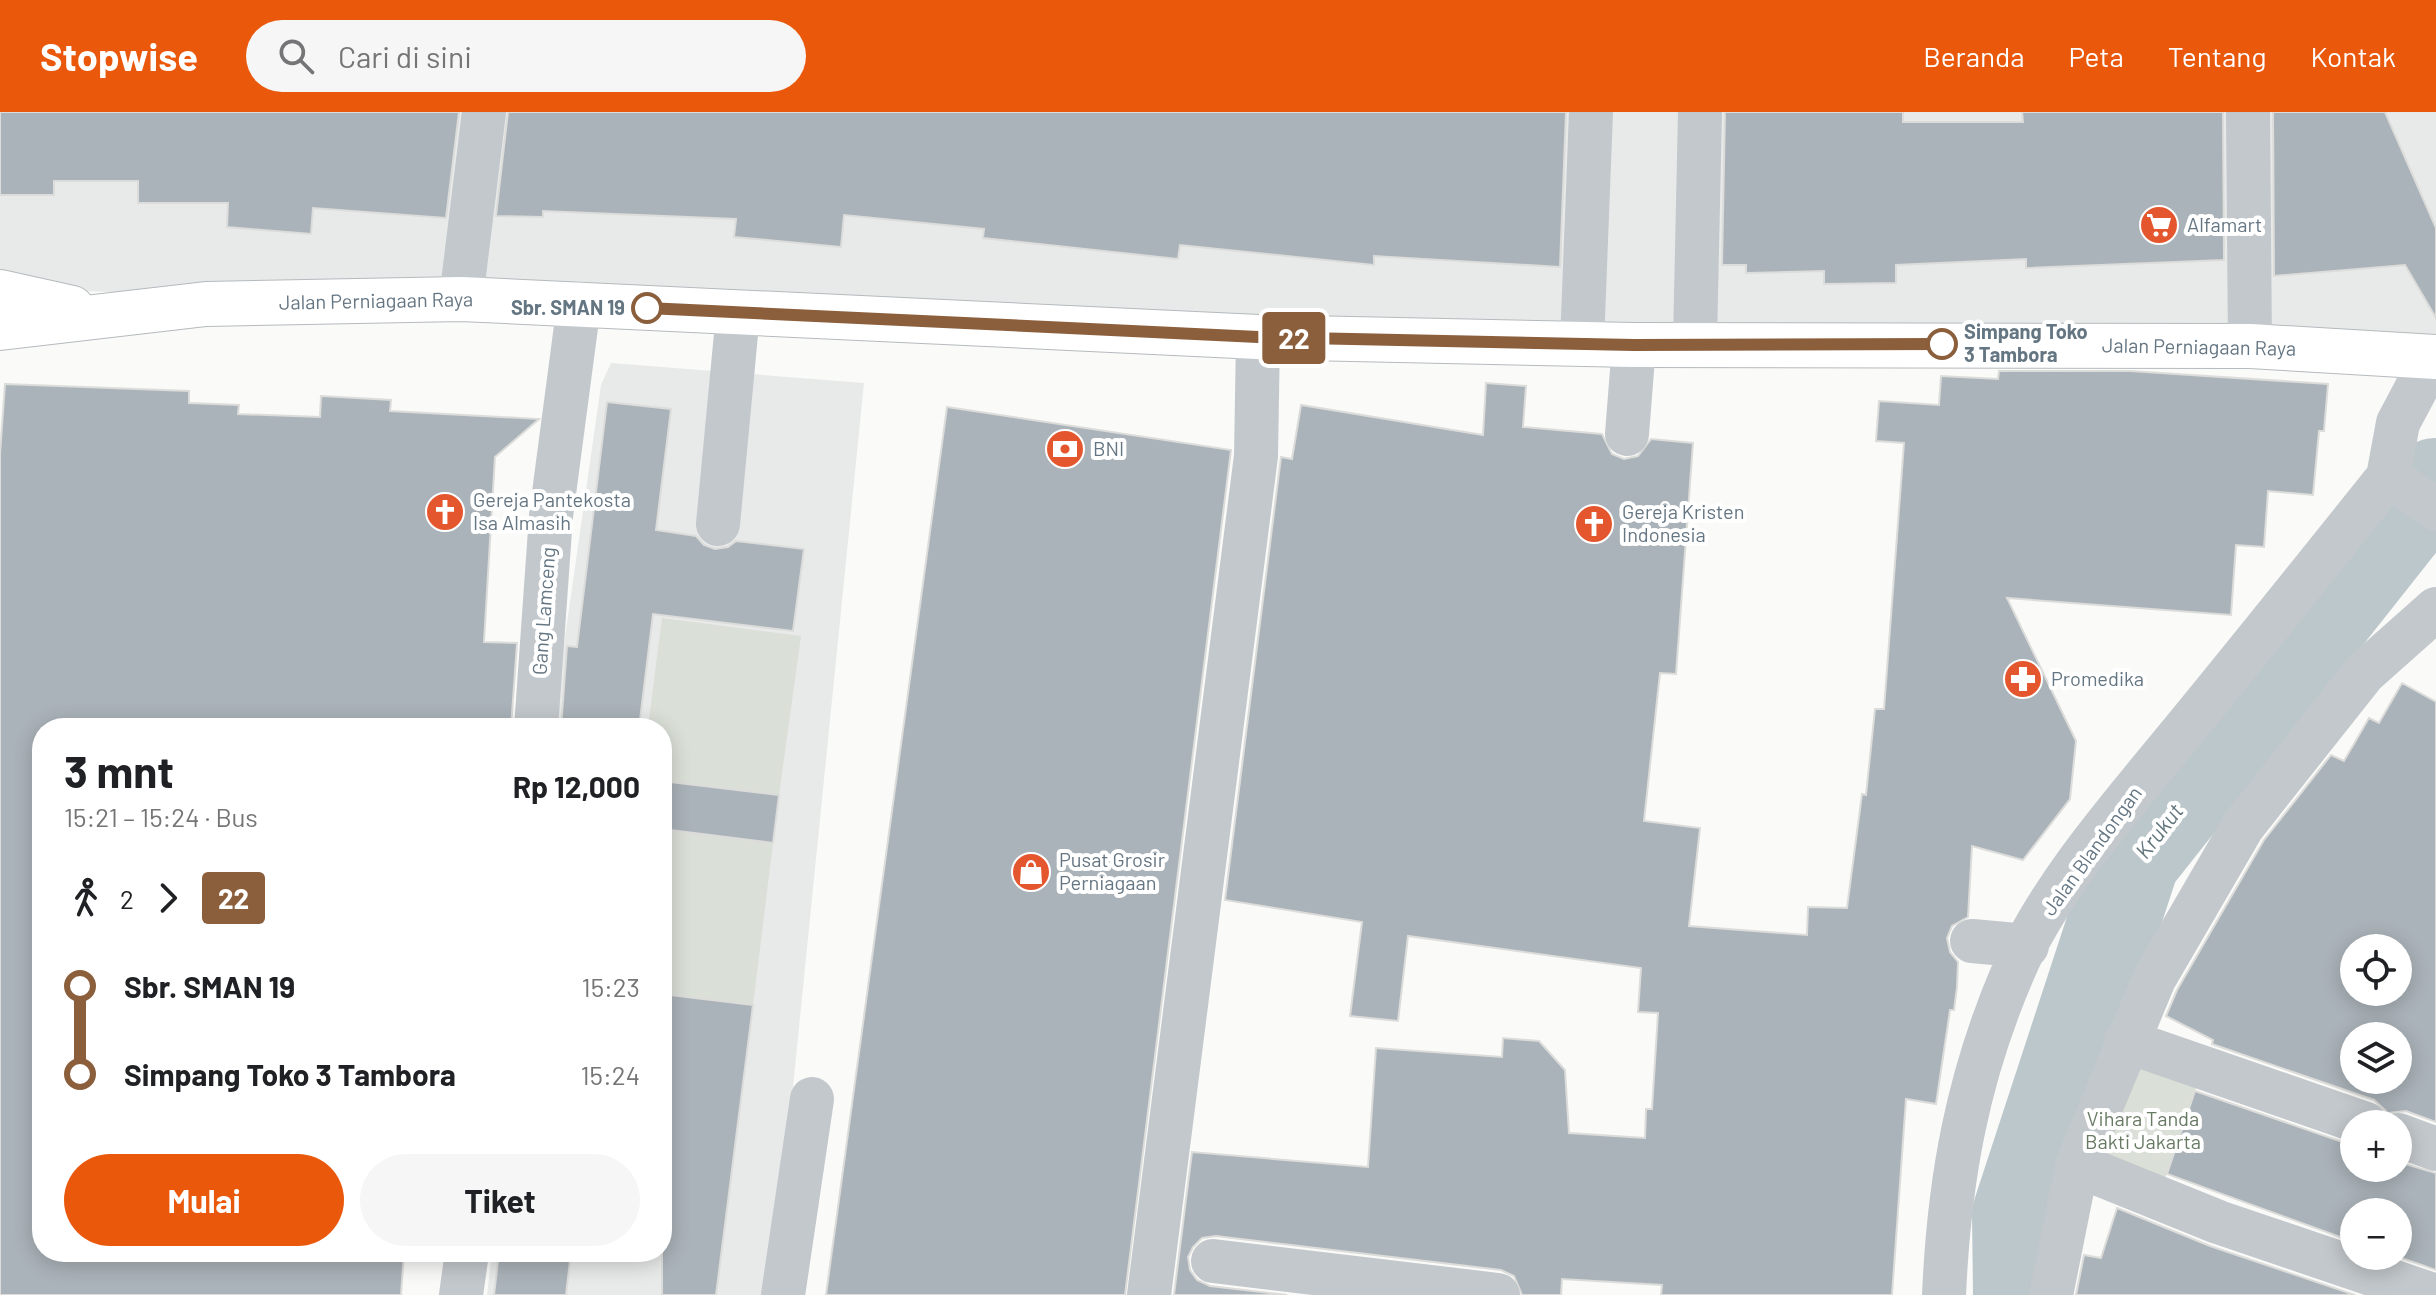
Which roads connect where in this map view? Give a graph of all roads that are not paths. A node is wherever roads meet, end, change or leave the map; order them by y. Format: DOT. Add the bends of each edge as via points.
graph roads {
  1 [pos="484,112"];
  2 [pos="1591,112"];
  3 [pos="1700,112"];
  4 [pos="2248,112"];
  5 [pos="0,292"];
  6 [pos="461,299"];
  7 [pos="579,304"];
  8 [pos="738,313"];
  9 [pos="99,314"];
  10 [pos="0,328"];
  11 [pos="1258,337"];
  12 [pos="1695,342"];
  13 [pos="1582,344"];
  14 [pos="1634,345"];
  15 [pos="2250,346"];
  16 [pos="2434,357"];
  17 [pos="1627,434"];
  18 [pos="2392,480"];
  19 [pos="2436,509"];
  20 [pos="718,524"];
  21 [pos="2436,609"];
  22 [pos="537,718"];
  23 [pos="1972,941"];
  24 [pos="2027,946"];
  25 [pos="2126,1041"];
  26 [pos="812,1099"];
  27 [pos="2340,1115"];
  28 [pos="2412,1140"];
  29 [pos="2436,1149"];
  30 [pos="2077,1165"];
  31 [pos="1213,1261"];
  32 [pos="466,1262"];
  33 [pos="461,1295"];
  34 [pos="783,1295"];
  35 [pos="1149,1295"];
  36 [pos="1498,1295"];
  37 [pos="1944,1295"];
  38 [pos="2051,1295"];
  39 [pos="2433,1295"];
  1 -- 6 [label="street"];
  2 -- 13 [label="street"];
  3 -- 12 [label="street"];
  4 -- 15 [label="street"];
  5 -- 9 [label="main road"];
  6 -- 7 [label="main road, Jalan Perniagaan Raya"];
  6 -- 9 [label="main road, Jalan Perniagaan Raya" via="206,304"];
  7 -- 8 [label="main road, Jalan Perniagaan Raya"];
  7 -- 22 [label="street, Gang Lamceng" via="551,516"];
  8 -- 11 [label="main road, Jalan Perniagaan Raya"];
  8 -- 20 [label="street"];
  9 -- 10 [label="main road, Jalan Perniagaan Raya"];
  11 -- 13 [label="main road, Jalan Perniagaan Raya"];
  11 -- 35 [label="street" via="1256,456"];
  12 -- 14 [label="main road, Jalan Perniagaan Raya"];
  12 -- 15 [label="main road, Jalan Perniagaan Raya"];
  13 -- 14 [label="main road, Jalan Perniagaan Raya"];
  14 -- 17 [label="street"];
  15 -- 16 [label="main road, Jalan Perniagaan Raya"];
  16 -- 18 [label="street" via="2398,423 2390,449"];
  18 -- 19 [label="street"];
  18 -- 24 [label="street, Jalan Blandongan" via="2133,792 2065,882"];
  21 -- 25 [label="street" via="2364,673 2243,826 2154,979"];
  23 -- 24 [label="street"];
  24 -- 37 [label="street, Jalan Blandongan" via="1972,1081 1947,1222"];
  25 -- 27 [label="street"];
  25 -- 30 [label="street"];
  26 -- 34 [label="street"];
  28 -- 29 [label="street"];
  30 -- 38 [label="street"];
  30 -- 39 [label="street" via="2218,1222"];
  31 -- 36 [label="street"];
  32 -- 33 [label="street"];
}
